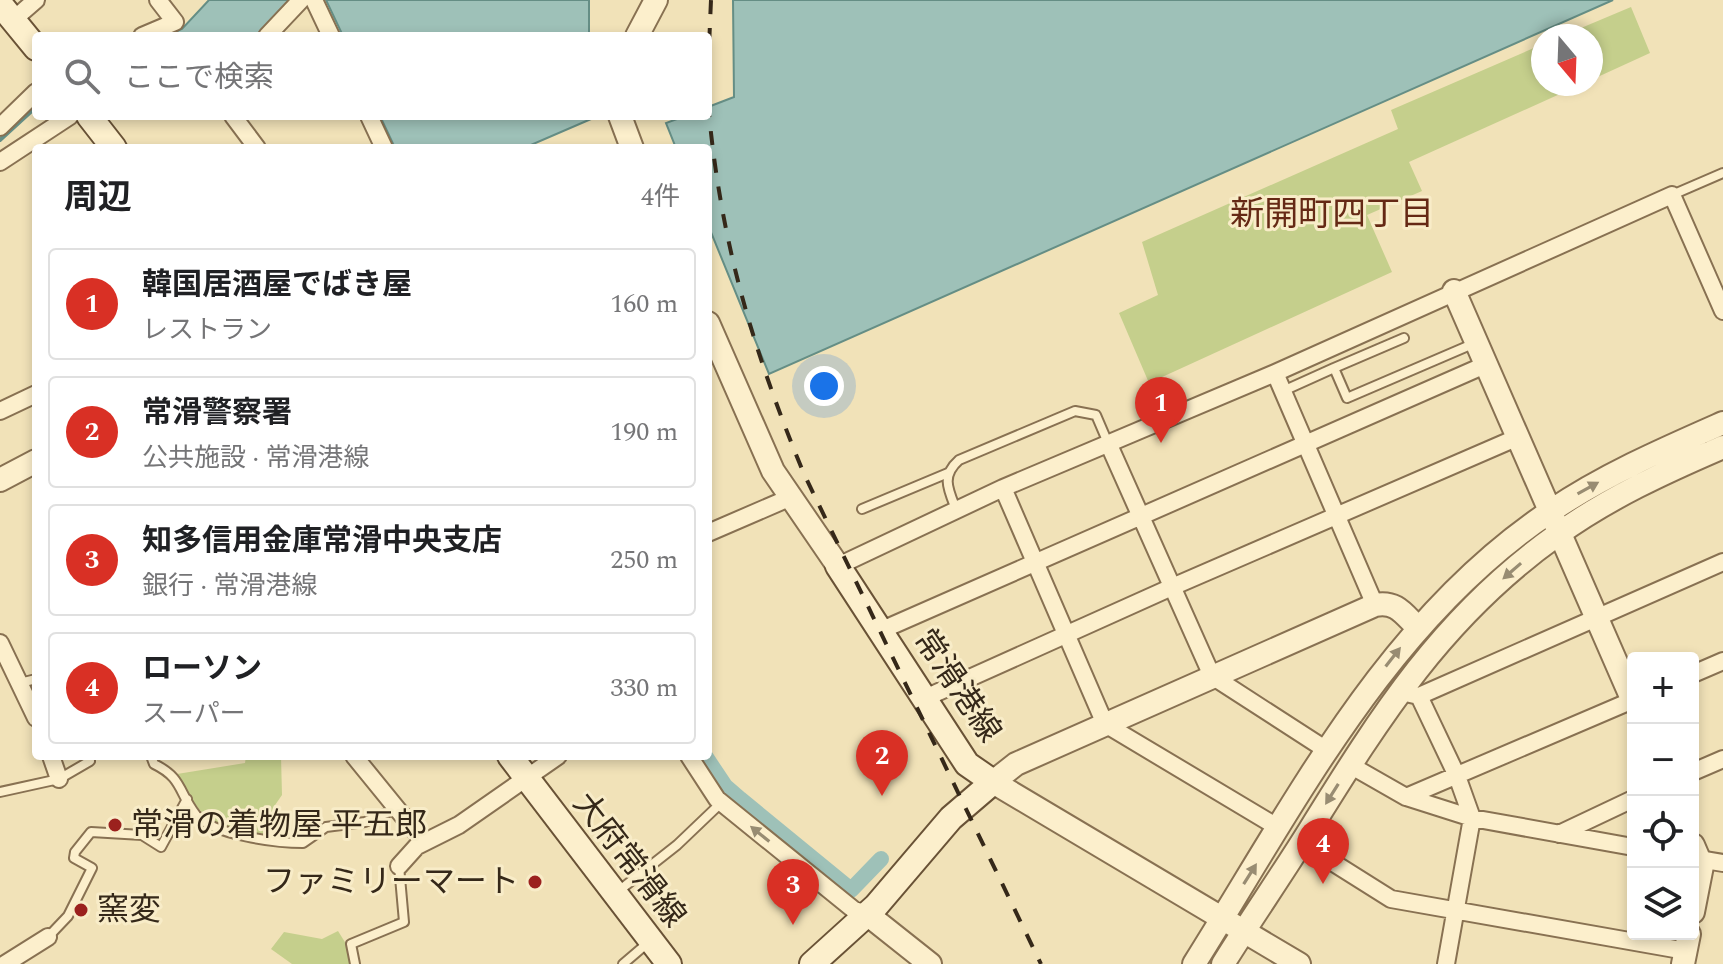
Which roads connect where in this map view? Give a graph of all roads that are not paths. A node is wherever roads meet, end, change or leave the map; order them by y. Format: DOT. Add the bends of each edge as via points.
graph roads {
  1 [pos="36,0"];
  2 [pos="158,0"];
  3 [pos="301,0"];
  4 [pos="314,0"];
  5 [pos="656,0"];
  6 [pos="7,12"];
  7 [pos="151,32"];
  8 [pos="271,32"];
  9 [pos="329,32"];
  10 [pos="639,32"];
  11 [pos="32,43"];
  12 [pos="32,96"];
  13 [pos="64,120"];
  14 [pos="92,120"];
  15 [pos="236,120"];
  16 [pos="371,120"];
  17 [pos="622,120"];
  18 [pos="0,127"];
  19 [pos="111,144"];
  20 [pos="254,144"];
  21 [pos="382,144"];
  22 [pos="630,144"];
  23 [pos="0,162"];
  24 [pos="1723,173"];
  25 [pos="1672,195"];
  26 [pos="1454,291"];
  27 [pos="1723,311"];
  28 [pos="712,332"];
  29 [pos="1404,338"];
  30 [pos="1476,342"];
  31 [pos="1485,365"];
  32 [pos="1334,368"];
  33 [pos="1275,373"];
  34 [pos="1283,391"];
  35 [pos="32,396"];
  36 [pos="0,411"];
  37 [pos="1723,423"];
  38 [pos="1516,438"];
  39 [pos="1305,444"];
  40 [pos="1109,445"];
  41 [pos="1723,447"];
  42 [pos="32,463"];
  43 [pos="948,473"];
  44 [pos="0,480"];
  45 [pos="1003,488"];
  46 [pos="789,498"];
  47 [pos="862,509"];
  48 [pos="956,510"];
  49 [pos="1548,513"];
  50 [pos="1140,516"];
  51 [pos="1336,516"];
  52 [pos="712,531"];
  53 [pos="1557,534"];
  54 [pos="1032,562"];
  55 [pos="1723,562"];
  56 [pos="838,566"];
  57 [pos="1172,587"];
  58 [pos="1375,605"];
  59 [pos="1596,616"];
  60 [pos="1417,627"];
  61 [pos="882,630"];
  62 [pos="1065,635"];
  63 [pos="0,643"];
  64 [pos="1723,661"];
  65 [pos="1699,671"];
  66 [pos="1212,676"];
  67 [pos="28,681"];
  68 [pos="1627,686"];
  69 [pos="1409,693"];
  70 [pos="925,698"];
  71 [pos="1627,703"];
  72 [pos="1105,724"];
  73 [pos="1328,751"];
  74 [pos="1723,759"];
  75 [pos="52,760"];
  76 [pos="90,760"];
  77 [pos="152,760"];
  78 [pos="357,760"];
  79 [pos="513,760"];
  80 [pos="552,760"];
  81 [pos="692,760"];
  82 [pos="1350,765"];
  83 [pos="1699,769"];
  84 [pos="1457,776"];
  85 [pos="59,779"];
  86 [pos="525,779"];
  87 [pos="993,782"];
  88 [pos="0,792"];
  89 [pos="1406,797"];
  90 [pos="187,799"];
  91 [pos="721,802"];
  92 [pos="1627,802"];
  93 [pos="396,809"];
  94 [pos="1472,818"];
  95 [pos="1279,828"];
  96 [pos="1559,834"];
  97 [pos="424,842"];
  98 [pos="1302,843"];
  99 [pos="1627,846"];
  100 [pos="1708,858"];
  101 [pos="399,866"];
  102 [pos="1699,881"];
  103 [pos="615,894"];
  104 [pos="1455,910"];
  105 [pos="867,914"];
  106 [pos="1222,920"];
  107 [pos="1243,933"];
  108 [pos="48,937"];
  109 [pos="1686,950"];
  110 [pos="657,956"];
  111 [pos="5,964"];
  112 [pos="355,964"];
  113 [pos="623,964"];
  114 [pos="812,964"];
  115 [pos="930,964"];
  116 [pos="1194,964"];
  117 [pos="1223,964"];
  118 [pos="1299,964"];
  119 [pos="1446,964"];
  1 -- 6 [label="street"];
  2 -- 7 [label="street" via="175,22"];
  3 -- 8 [label="street"];
  4 -- 9 [label="street"];
  5 -- 10 [label="street"];
  6 -- 11 [label="main road"];
  12 -- 18 [label="street"];
  13 -- 23 [label="street"];
  14 -- 19 [label="main road"];
  15 -- 20 [label="street"];
  16 -- 21 [label="street"];
  17 -- 22 [label="street"];
  24 -- 25 [label="lane"];
  25 -- 26 [label="street"];
  25 -- 27 [label="street"];
  26 -- 30 [label="street"];
  26 -- 33 [label="street"];
  28 -- 46 [label="street"];
  29 -- 32 [label="lane"];
  30 -- 31 [label="street"];
  30 -- 32 [label="lane" via="1347,398"];
  31 -- 38 [label="street"];
  31 -- 39 [label="street"];
  32 -- 34 [label="lane"];
  33 -- 34 [label="street"];
  33 -- 40 [label="street"];
  34 -- 39 [label="street"];
  35 -- 36 [label="street"];
  49 -- 37 [label="street, one-way" via="1585,489"];
  38 -- 49 [label="street"];
  38 -- 51 [label="street"];
  39 -- 50 [label="street"];
  39 -- 51 [label="street"];
  40 -- 43 [label="lane" via="1096,415 1075,411 959,460"];
  40 -- 45 [label="street"];
  40 -- 50 [label="street"];
  41 -- 53 [label="street" via="1642,484"];
  42 -- 44 [label="street"];
  43 -- 47 [label="lane"];
  43 -- 48 [label="lane"];
  45 -- 48 [label="street"];
  45 -- 54 [label="street"];
  46 -- 52 [label="street"];
  46 -- 56 [label="street"];
  48 -- 56 [label="street"];
  49 -- 53 [label="street"];
  49 -- 60 [label="street"];
  50 -- 54 [label="street"];
  50 -- 57 [label="street"];
  51 -- 57 [label="street"];
  51 -- 58 [label="street"];
  53 -- 59 [label="street"];
  53 -- 69 [label="street, one-way" via="1435,644"];
  54 -- 61 [label="street"];
  54 -- 62 [label="street"];
  55 -- 59 [label="street"];
  56 -- 61 [label="main road, 常滑港線"];
  57 -- 62 [label="street"];
  57 -- 66 [label="street"];
  58 -- 60 [label="street" via="1398,607"];
  58 -- 66 [label="street"];
  59 -- 68 [label="street"];
  59 -- 69 [label="street"];
  73 -- 60 [label="street, one-way"];
  61 -- 70 [label="main road, 常滑港線"];
  62 -- 70 [label="street"];
  62 -- 72 [label="street"];
  63 -- 67 [label="street"];
  64 -- 65 [label="street"];
  66 -- 72 [label="street"];
  66 -- 73 [label="street"];
  69 -- 82 [label="street"];
  69 -- 84 [label="street"];
  70 -- 87 [label="main road, 常滑港線" via="967,764"];
  71 -- 84 [label="street"];
  72 -- 87 [label="street" via="1016,764"];
  72 -- 95 [label="street"];
  73 -- 95 [label="street"];
  74 -- 83 [label="street"];
  75 -- 85 [label="street"];
  76 -- 85 [label="lane"];
  77 -- 90 [label="lane" via="176,776"];
  78 -- 93 [label="street"];
  79 -- 86 [label="main road, 大府常滑線"];
  80 -- 86 [label="street"];
  81 -- 91 [label="street"];
  82 -- 89 [label="street"];
  82 -- 98 [label="street, one-way"];
  84 -- 89 [label="street"];
  84 -- 94 [label="street"];
  85 -- 88 [label="lane"];
  86 -- 97 [label="street" via="459,825"];
  86 -- 103 [label="main road, 大府常滑線"];
  87 -- 105 [label="main road, 常滑港線" via="951,818"];
  87 -- 106 [label="street"];
  89 -- 94 [label="street"];
  90 -- 93 [label="lane" via="199,818 226,832 291,843 303,843 326,827 365,822"];
  90 -- 108 [label="lane" via="161,847 142,835 91,832 74,858 92,868 68,916"];
  91 -- 103 [label="lane"];
  105 -- 91 [label="street, one-way" via="854,910"];
  92 -- 96 [label="street"];
  93 -- 97 [label="street"];
  94 -- 96 [label="street"];
  94 -- 104 [label="street"];
  106 -- 95 [label="street, one-way"];
  96 -- 99 [label="street"];
  97 -- 101 [label="street"];
  98 -- 104 [label="street" via="1391,899"];
  98 -- 107 [label="street"];
  100 -- 102 [label="street"];
  101 -- 112 [label="lane" via="404,922 351,944"];
  103 -- 110 [label="main road, 大府常滑線"];
  104 -- 109 [label="street"];
  104 -- 119 [label="street"];
  105 -- 114 [label="main road, 常滑港線"];
  105 -- 115 [label="street"];
  106 -- 107 [label="street"];
  106 -- 116 [label="street"];
  107 -- 117 [label="street"];
  107 -- 118 [label="street"];
  108 -- 111 [label="street"];
  110 -- 113 [label="lane"];
}
